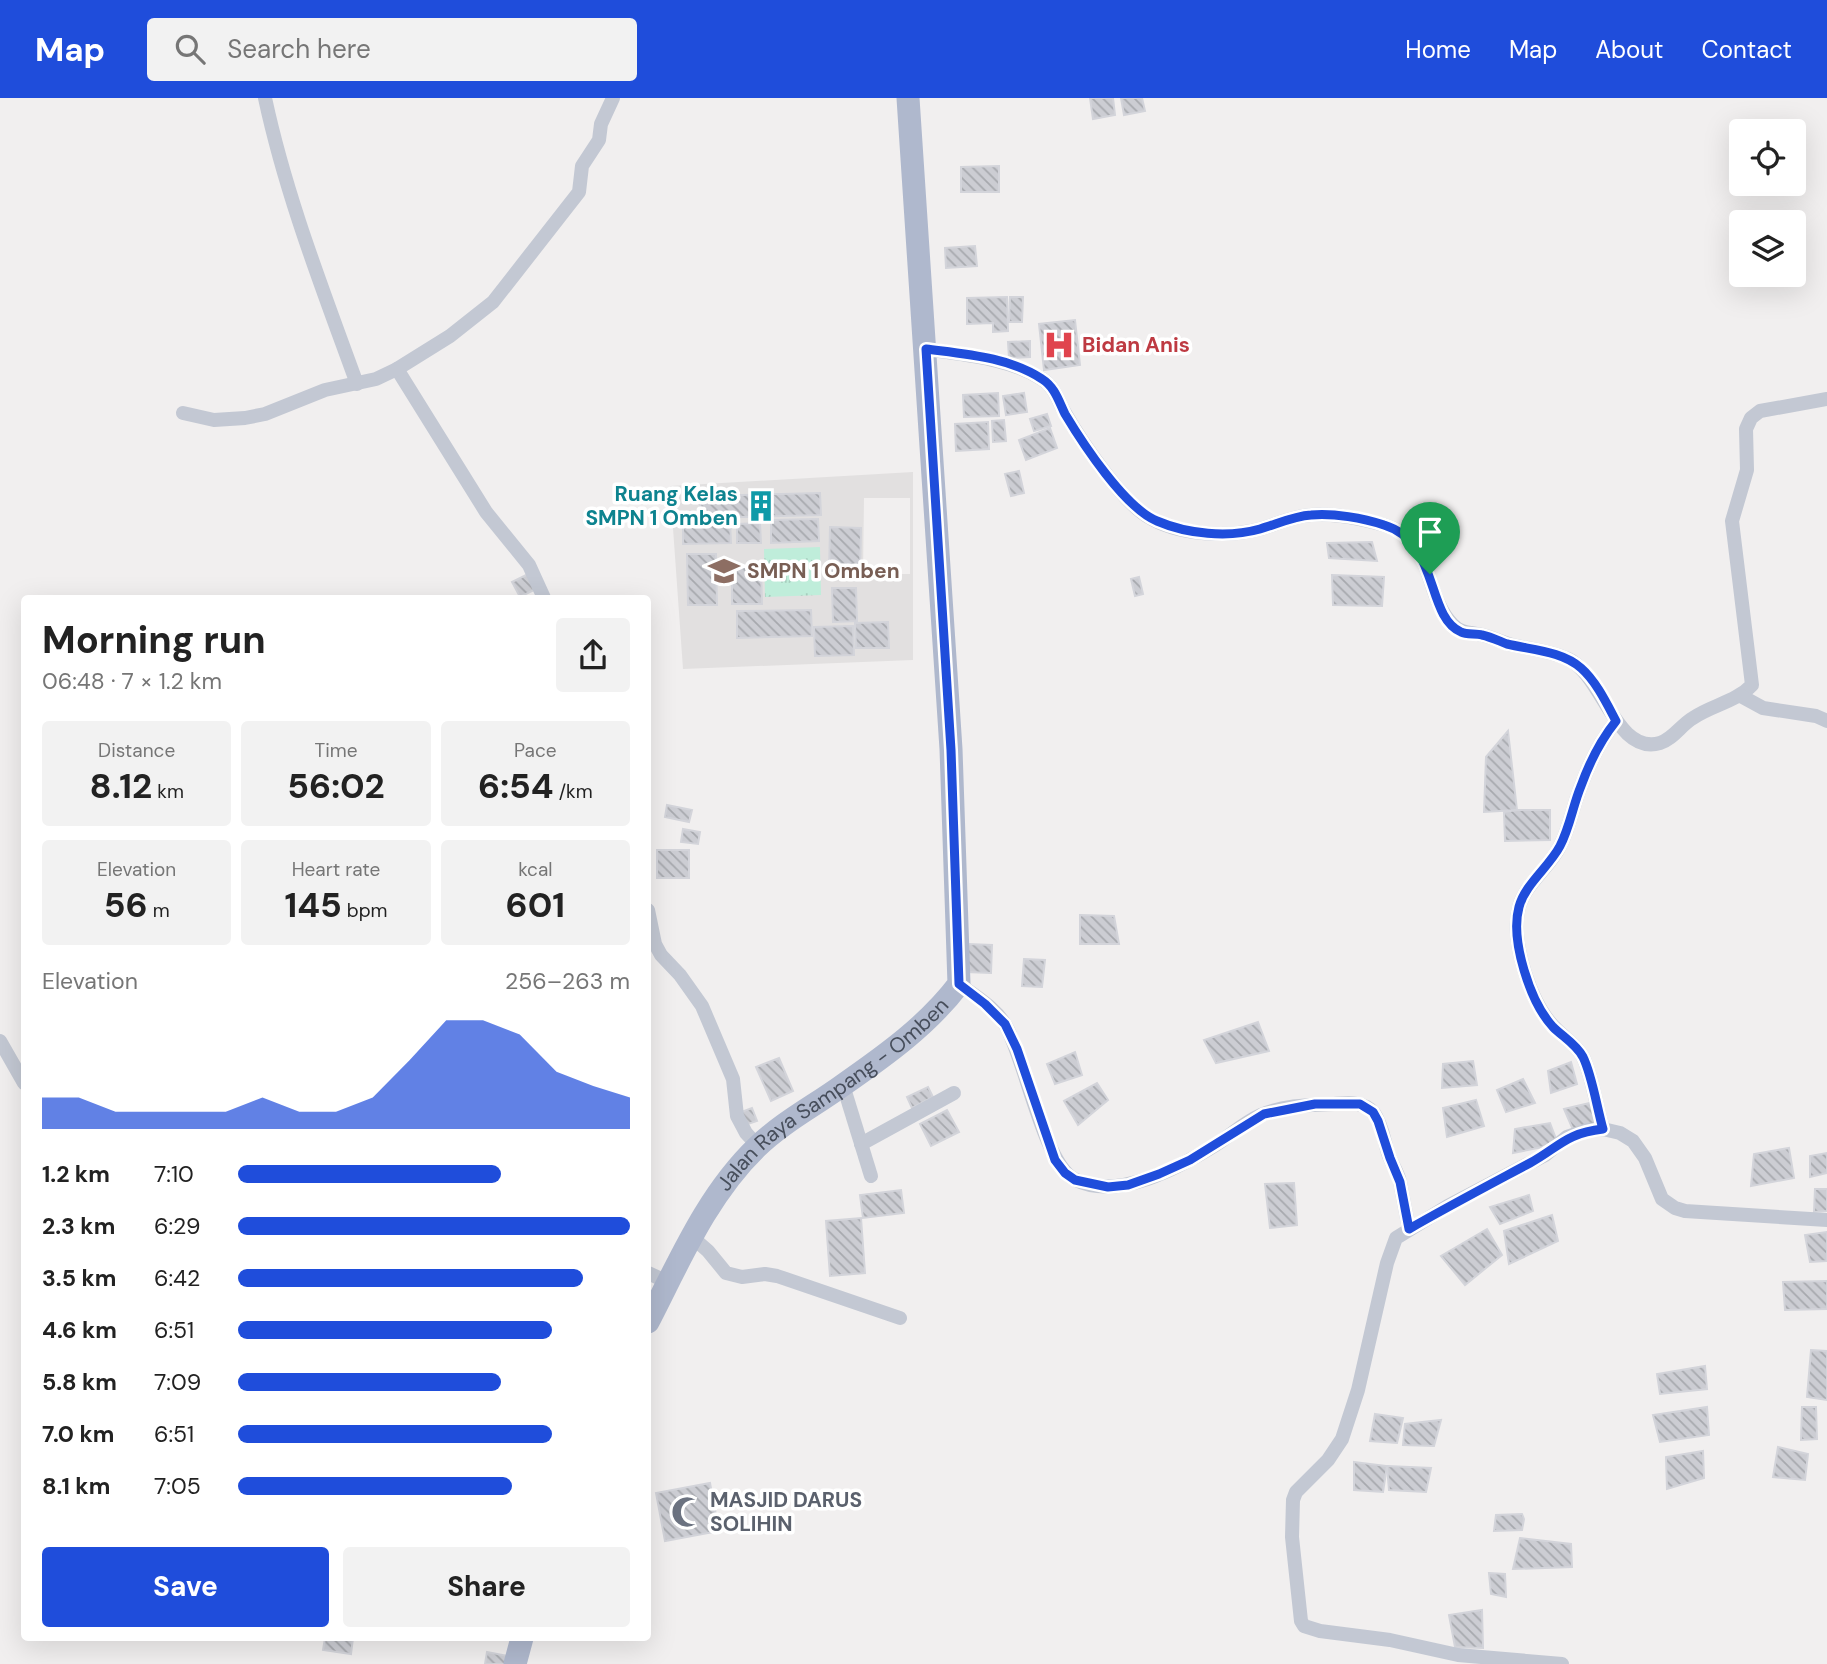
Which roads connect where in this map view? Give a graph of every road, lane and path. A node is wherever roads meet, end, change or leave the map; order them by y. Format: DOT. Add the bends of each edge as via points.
graph roads {
  1 [pos="265,98"];
  2 [pos="613,98"];
  3 [pos="908,98"];
  4 [pos="926,349"];
  5 [pos="397,369"];
  6 [pos="357,384"];
  7 [pos="1827,399"];
  8 [pos="183,413"];
  9 [pos="543,595"];
  10 [pos="1741,696"];
  11 [pos="1616,721"];
  12 [pos="1827,722"];
  13 [pos="651,925"];
  14 [pos="959,984"];
  15 [pos="0,1041"];
  16 [pos="21,1078"];
  17 [pos="843,1085"];
  18 [pos="954,1093"];
  19 [pos="1603,1129"];
  20 [pos="861,1144"];
  21 [pos="758,1146"];
  22 [pos="871,1176"];
  23 [pos="1827,1220"];
  24 [pos="1409,1229"];
  25 [pos="692,1237"];
  26 [pos="658,1278"];
  27 [pos="651,1309"];
  28 [pos="900,1318"];
  29 [pos="521,1641"];
  30 [pos="515,1664"];
  31 [pos="1562,1664"];
  1 -- 6 [label="street" via="303,230"];
  2 -- 5 [label="street" via="599,140 582,166 579,192 493,302"];
  3 -- 4 [label="main road, Jalan Raya Sampang - Omben"];
  4 -- 11 [label="street" via="976,356 1045,380 1089,452 1144,515 1157,521 1212,534 1257,530 1311,514 1386,525 1418,550 1443,613 1461,632 1572,661 1584,670"];
  4 -- 14 [label="main road, Jalan Raya Sampang - Omben" via="951,750"];
  5 -- 6 [label="street"];
  5 -- 9 [label="street" via="486,512 529,565"];
  6 -- 8 [label="street" via="325,390 245,418 214,420"];
  7 -- 10 [label="street" via="1760,411 1747,425 1747,470 1732,521 1753,680"];
  10 -- 11 [label="street" via="1693,717 1661,743 1639,741"];
  10 -- 12 [label="street" via="1763,708 1816,716"];
  11 -- 19 [label="street" via="1598,745 1560,846 1525,892 1518,909 1519,946 1531,990 1552,1026 1583,1058"];
  13 -- 21 [label="street" via="661,955 702,1006 733,1079 737,1116"];
  14 -- 17 [label="main road, Jalan Raya Sampang - Omben" via="923,1025"];
  14 -- 24 [label="street" via="1005,1024 1055,1160 1075,1180 1108,1187 1128,1185 1190,1160 1264,1114 1315,1104 1360,1104 1378,1121 1400,1182"];
  15 -- 16 [label="street"];
  17 -- 20 [label="street"];
  17 -- 21 [label="main road, Jalan Raya Sampang - Omben"];
  18 -- 20 [label="street"];
  19 -- 23 [label="street" via="1620,1132 1633,1141 1662,1199 1675,1208"];
  19 -- 24 [label="street" via="1567,1137 1545,1155"];
  20 -- 22 [label="street"];
  21 -- 25 [label="main road, Jalan Raya Sampang - Omben" via="734,1170"];
  24 -- 31 [label="street" via="1392,1246 1342,1439 1293,1500 1299,1615 1304,1626 1320,1632 1390,1640 1458,1656"];
  25 -- 26 [label="main road, Jalan Raya Sampang - Omben"];
  25 -- 28 [label="street" via="726,1273 777,1276"];
  26 -- 27 [label="main road, Jalan Raya Sampang - Omben"];
  29 -- 30 [label="main road"];
}
